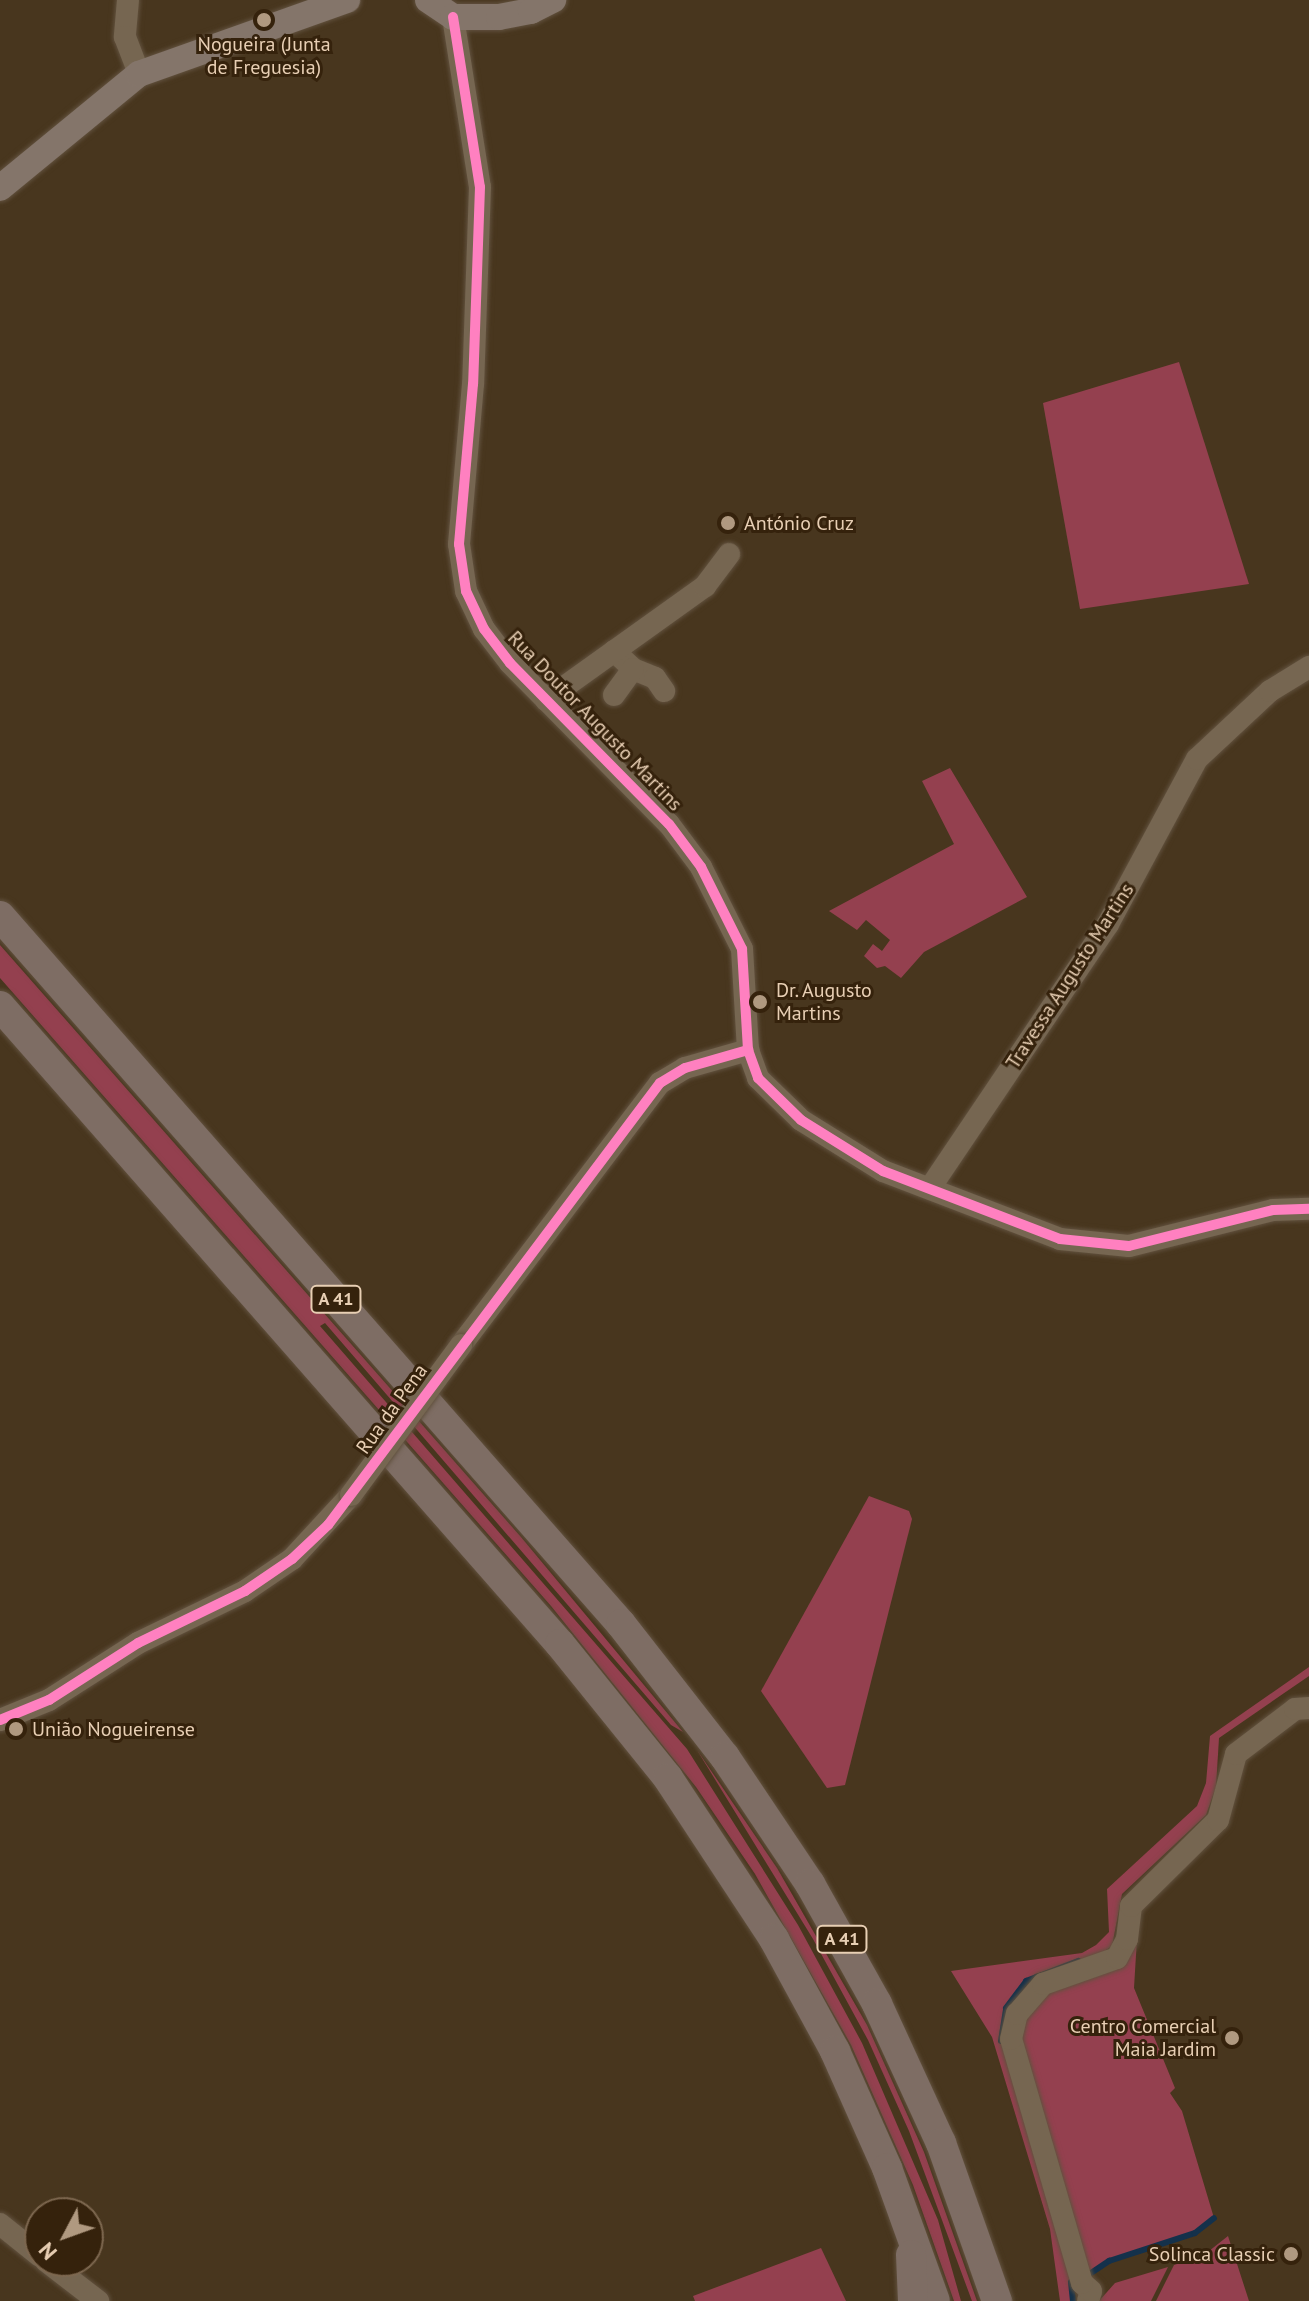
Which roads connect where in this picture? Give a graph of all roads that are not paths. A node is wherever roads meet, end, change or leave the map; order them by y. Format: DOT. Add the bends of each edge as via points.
graph roads {
  1 [pos="128,0"];
  2 [pos="347,0"];
  3 [pos="428,0"];
  4 [pos="553,0"];
  5 [pos="457,11"];
  6 [pos="139,74"];
  7 [pos="0,188"];
  8 [pos="729,554"];
  9 [pos="614,651"];
  10 [pos="1309,667"];
  11 [pos="633,669"];
  12 [pos="664,691"];
  13 [pos="614,695"];
  14 [pos="546,700"];
  15 [pos="0,916"];
  16 [pos="0,1006"];
  17 [pos="748,1050"];
  18 [pos="930,1188"];
  19 [pos="1309,1209"];
  20 [pos="1309,1708"];
  21 [pos="0,1720"];
  22 [pos="970,2218"];
  23 [pos="0,2224"];
  24 [pos="911,2229"];
  25 [pos="24,2243"];
  26 [pos="67,2277"];
  27 [pos="1090,2296"];
  28 [pos="98,2301"];
  29 [pos="913,2301"];
  30 [pos="935,2301"];
  31 [pos="997,2301"];
  32 [pos="1019,2301"];
  1 -- 6 [label="street" via="125,37"];
  2 -- 6 [label="main road"];
  3 -- 5 [label="main road"];
  4 -- 5 [label="main road" via="531,11"];
  5 -- 14 [label="street, Rua Doutor Augusto Martins" via="480,187 473,384 459,544 466,591 484,629"];
  6 -- 7 [label="main road"];
  8 -- 9 [label="street" via="705,586"];
  9 -- 11 [label="street"];
  9 -- 14 [label="street"];
  10 -- 18 [label="street, Travessa Augusto Martins" via="1270,691 1197,759 1108,924"];
  11 -- 12 [label="street" via="655,678"];
  11 -- 13 [label="street"];
  14 -- 17 [label="street, Rua Doutor Augusto Martins" via="669,824 701,867 742,949"];
  15 -- 22 [label="highway, A 41" via="563,1557 725,1757 851,1955 912,2077"];
  16 -- 24 [label="highway, A 41" via="550,1633 668,1778 741,1885 806,1996 862,2108"];
  17 -- 18 [label="street, Rua Doutor Augusto Martins" via="758,1078 801,1120 883,1171"];
  17 -- 21 [label="street, Rua da Pena, bridge" via="685,1068 660,1083 351,1495 292,1559 245,1591 138,1643 49,1700"];
  18 -- 19 [label="street, Rua Doutor Augusto Martins" via="1031,1229 1090,1244 1129,1246 1273,1210"];
  20 -- 27 [label="street" via="1295,1709 1236,1754 1218,1820 1131,1906 1127,1939 1117,1958 1043,1984 1017,2014 1011,2039"];
  22 -- 31 [label="highway, A 41"];
  22 -- 32 [label="highway" via="1012,2279"];
  23 -- 25 [label="street"];
  24 -- 29 [label="highway"];
  24 -- 30 [label="highway, A 41"];
  26 -- 28 [label="street"];
}
